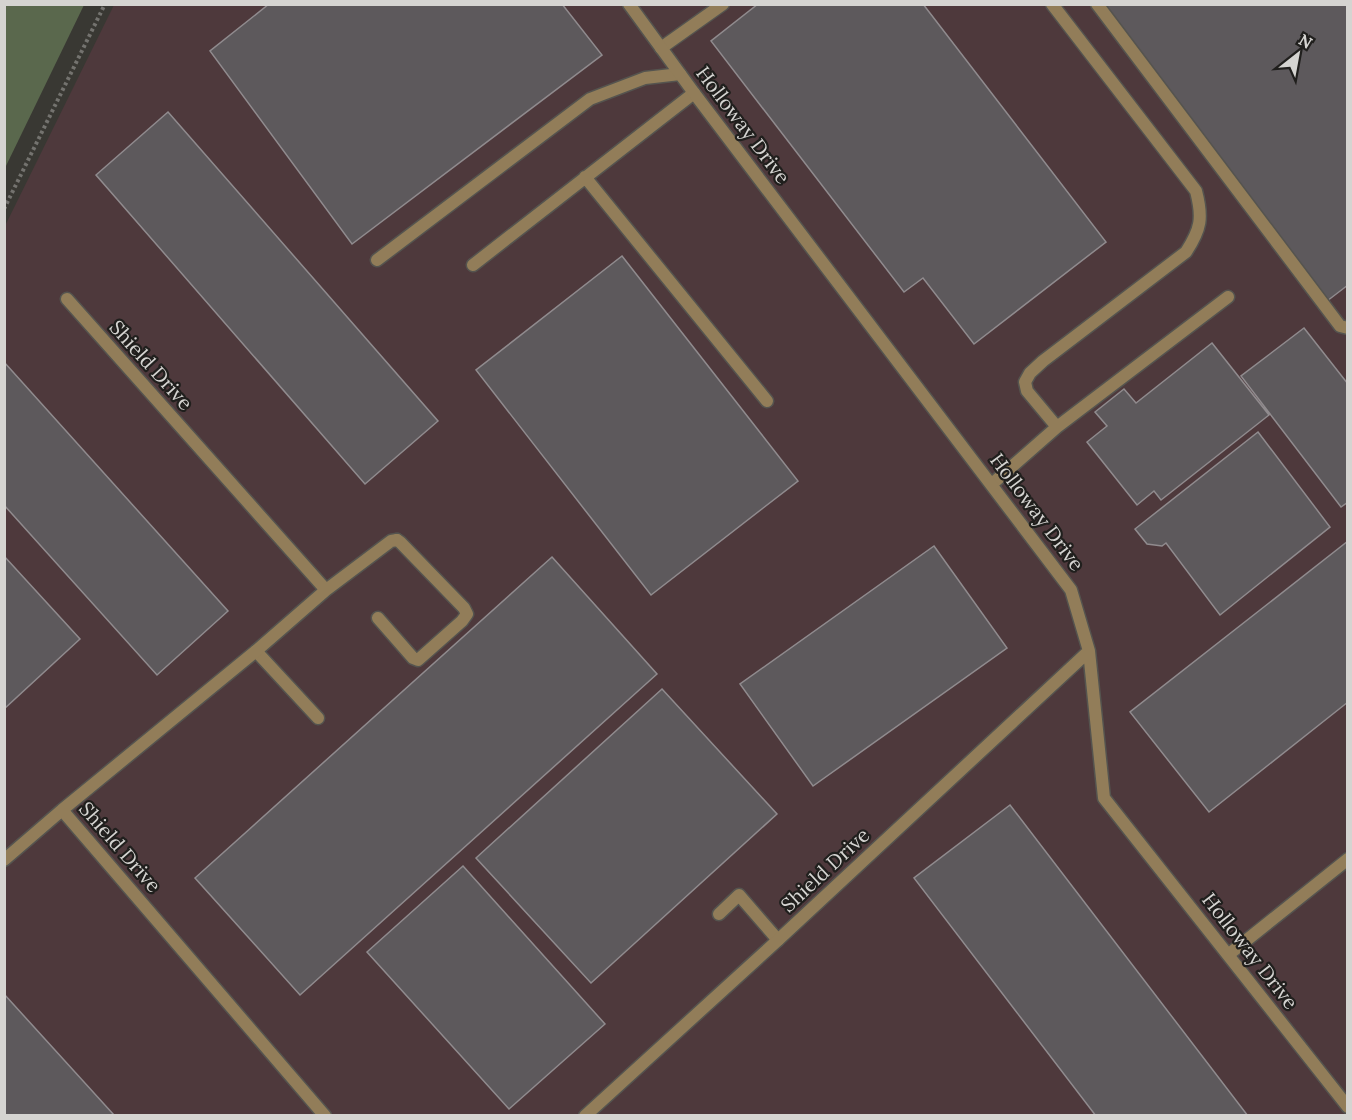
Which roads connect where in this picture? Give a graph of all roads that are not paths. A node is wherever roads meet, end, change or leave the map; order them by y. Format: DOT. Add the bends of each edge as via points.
graph roads {
  1 [pos="629,4"];
  2 [pos="723,4"];
  3 [pos="1052,4"];
  4 [pos="1097,4"];
  5 [pos="661,48"];
  6 [pos="680,74"];
  7 [pos="694,93"];
  8 [pos="585,177"];
  9 [pos="377,260"];
  10 [pos="473,265"];
  11 [pos="1228,297"];
  12 [pos="67,299"];
  13 [pos="1347,328"];
  14 [pos="767,401"];
  15 [pos="1057,427"];
  16 [pos="992,484"];
  17 [pos="326,590"];
  18 [pos="378,618"];
  19 [pos="256,651"];
  20 [pos="1089,651"];
  21 [pos="318,718"];
  22 [pos="62,810"];
  23 [pos="1347,859"];
  24 [pos="4,860"];
  25 [pos="719,914"];
  26 [pos="778,940"];
  27 [pos="1228,955"];
  28 [pos="1347,1107"];
  29 [pos="325,1116"];
  30 [pos="585,1116"];
  1 -- 5 [label="street, Holloway Drive"];
  2 -- 5 [label="street"];
  3 -- 15 [label="street" via="1196,192 1201,210 1197,232 1186,252 1030,373 1025,382 1027,391"];
  4 -- 13 [label="street" via="1340,326"];
  5 -- 6 [label="street, Holloway Drive"];
  6 -- 7 [label="street, Holloway Drive"];
  6 -- 9 [label="street" via="645,78 590,99"];
  7 -- 8 [label="street"];
  7 -- 16 [label="street, Holloway Drive"];
  8 -- 10 [label="street"];
  8 -- 14 [label="street"];
  11 -- 15 [label="street"];
  12 -- 17 [label="street, Shield Drive"];
  15 -- 16 [label="street"];
  16 -- 20 [label="street, Holloway Drive" via="1071,590"];
  17 -- 18 [label="street, Shield Drive" via="396,540 467,614 418,660"];
  17 -- 19 [label="street, Shield Drive"];
  19 -- 21 [label="street"];
  19 -- 22 [label="street, Shield Drive"];
  20 -- 26 [label="street, Shield Drive"];
  20 -- 27 [label="street, Holloway Drive" via="1104,798"];
  22 -- 24 [label="street"];
  22 -- 29 [label="street, Shield Drive"];
  23 -- 27 [label="street"];
  25 -- 26 [label="street" via="739,895"];
  26 -- 30 [label="street, Shield Drive"];
  27 -- 28 [label="street, Holloway Drive"];
}
